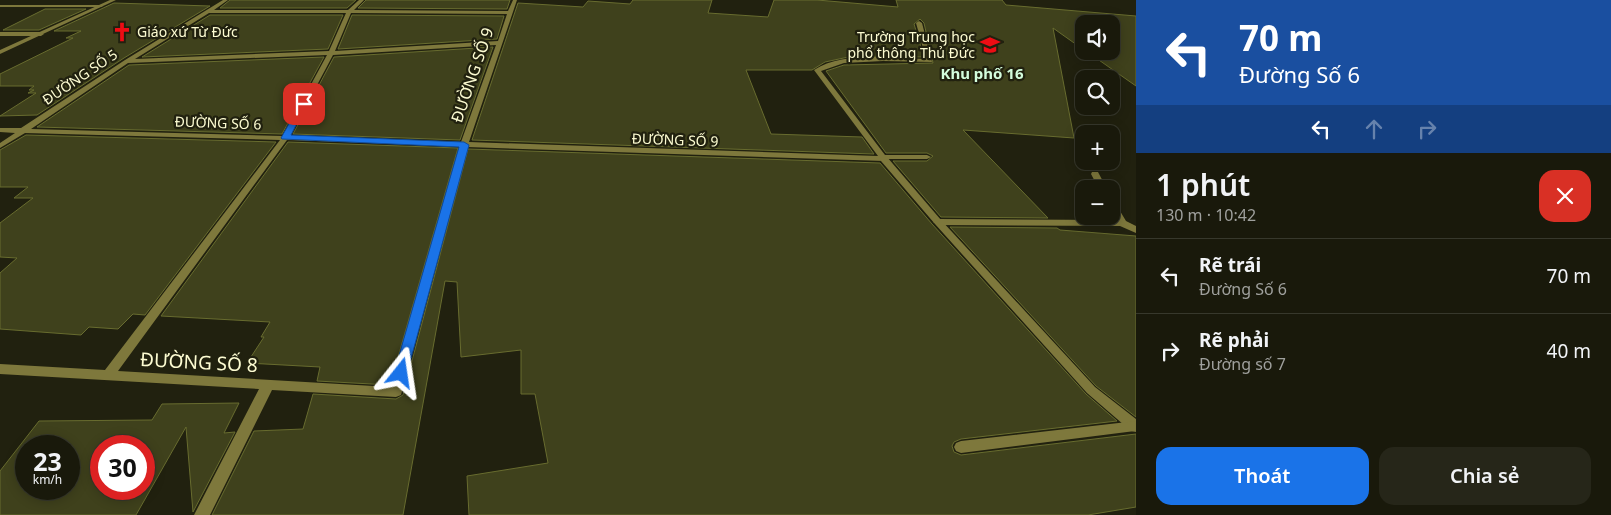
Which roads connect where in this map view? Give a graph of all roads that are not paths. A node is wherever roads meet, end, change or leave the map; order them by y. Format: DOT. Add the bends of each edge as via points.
graph roads {
  1 [pos="114,0"];
  2 [pos="226,0"];
  3 [pos="362,0"];
  4 [pos="515,0"];
  5 [pos="0,6"];
  6 [pos="101,6"];
  7 [pos="207,11"];
  8 [pos="349,12"];
  9 [pos="510,13"];
  10 [pos="919,23"];
  11 [pos="0,34"];
  12 [pos="42,34"];
  13 [pos="499,43"];
  14 [pos="0,52"];
  15 [pos="331,53"];
  16 [pos="127,60"];
  17 [pos="0,130"];
  18 [pos="23,130"];
  19 [pos="285,138"];
  20 [pos="464,145"];
  21 [pos="0,146"];
  22 [pos="927,157"];
  23 [pos="883,158"];
  24 [pos="1095,174"];
  25 [pos="1098,180"];
  26 [pos="1120,219"];
  27 [pos="938,222"];
  28 [pos="1122,223"];
  29 [pos="1136,230"];
  30 [pos="0,369"];
  31 [pos="108,375"];
  32 [pos="268,384"];
  33 [pos="396,392"];
  34 [pos="1135,427"];
  35 [pos="961,447"];
  36 [pos="202,515"];
  1 -- 6 [label="street"];
  2 -- 7 [label="street, ĐƯỜNG SỐ 5"];
  3 -- 8 [label="street"];
  4 -- 9 [label="street, ĐƯỜNG SỐ 9"];
  5 -- 6 [label="street"];
  6 -- 12 [label="street"];
  7 -- 8 [label="street"];
  7 -- 16 [label="street, ĐƯỜNG SỐ 5"];
  8 -- 9 [label="street"];
  8 -- 15 [label="street"];
  9 -- 13 [label="street, ĐƯỜNG SỐ 9"];
  10 -- 23 [label="street" via="930,61 843,61 817,70"];
  11 -- 12 [label="street"];
  12 -- 14 [label="street"];
  13 -- 15 [label="street"];
  13 -- 20 [label="street, ĐƯỜNG SỐ 9"];
  15 -- 16 [label="street"];
  15 -- 19 [label="street"];
  16 -- 18 [label="street, ĐƯỜNG SỐ 5"];
  17 -- 18 [label="street, ĐƯỜNG SỐ 6"];
  18 -- 19 [label="street, ĐƯỜNG SỐ 6"];
  18 -- 21 [label="street, ĐƯỜNG SỐ 5"];
  19 -- 20 [label="street, ĐƯỜNG SỐ 6"];
  19 -- 31 [label="street"];
  20 -- 23 [label="street, ĐƯỜNG SỐ 9"];
  20 -- 33 [label="street, ĐƯỜNG SỐ 9"];
  22 -- 23 [label="street, ĐƯỜNG SỐ 9"];
  23 -- 27 [label="street"];
  24 -- 25 [label="street"];
  26 -- 28 [label="street"];
  27 -- 28 [label="street"];
  27 -- 34 [label="street" via="1091,390"];
  28 -- 29 [label="street"];
  30 -- 31 [label="street, ĐƯỜNG SỐ 8"];
  31 -- 32 [label="street, ĐƯỜNG SỐ 8"];
  32 -- 33 [label="street, ĐƯỜNG SỐ 8"];
  32 -- 36 [label="street"];
  34 -- 35 [label="street"];
}
